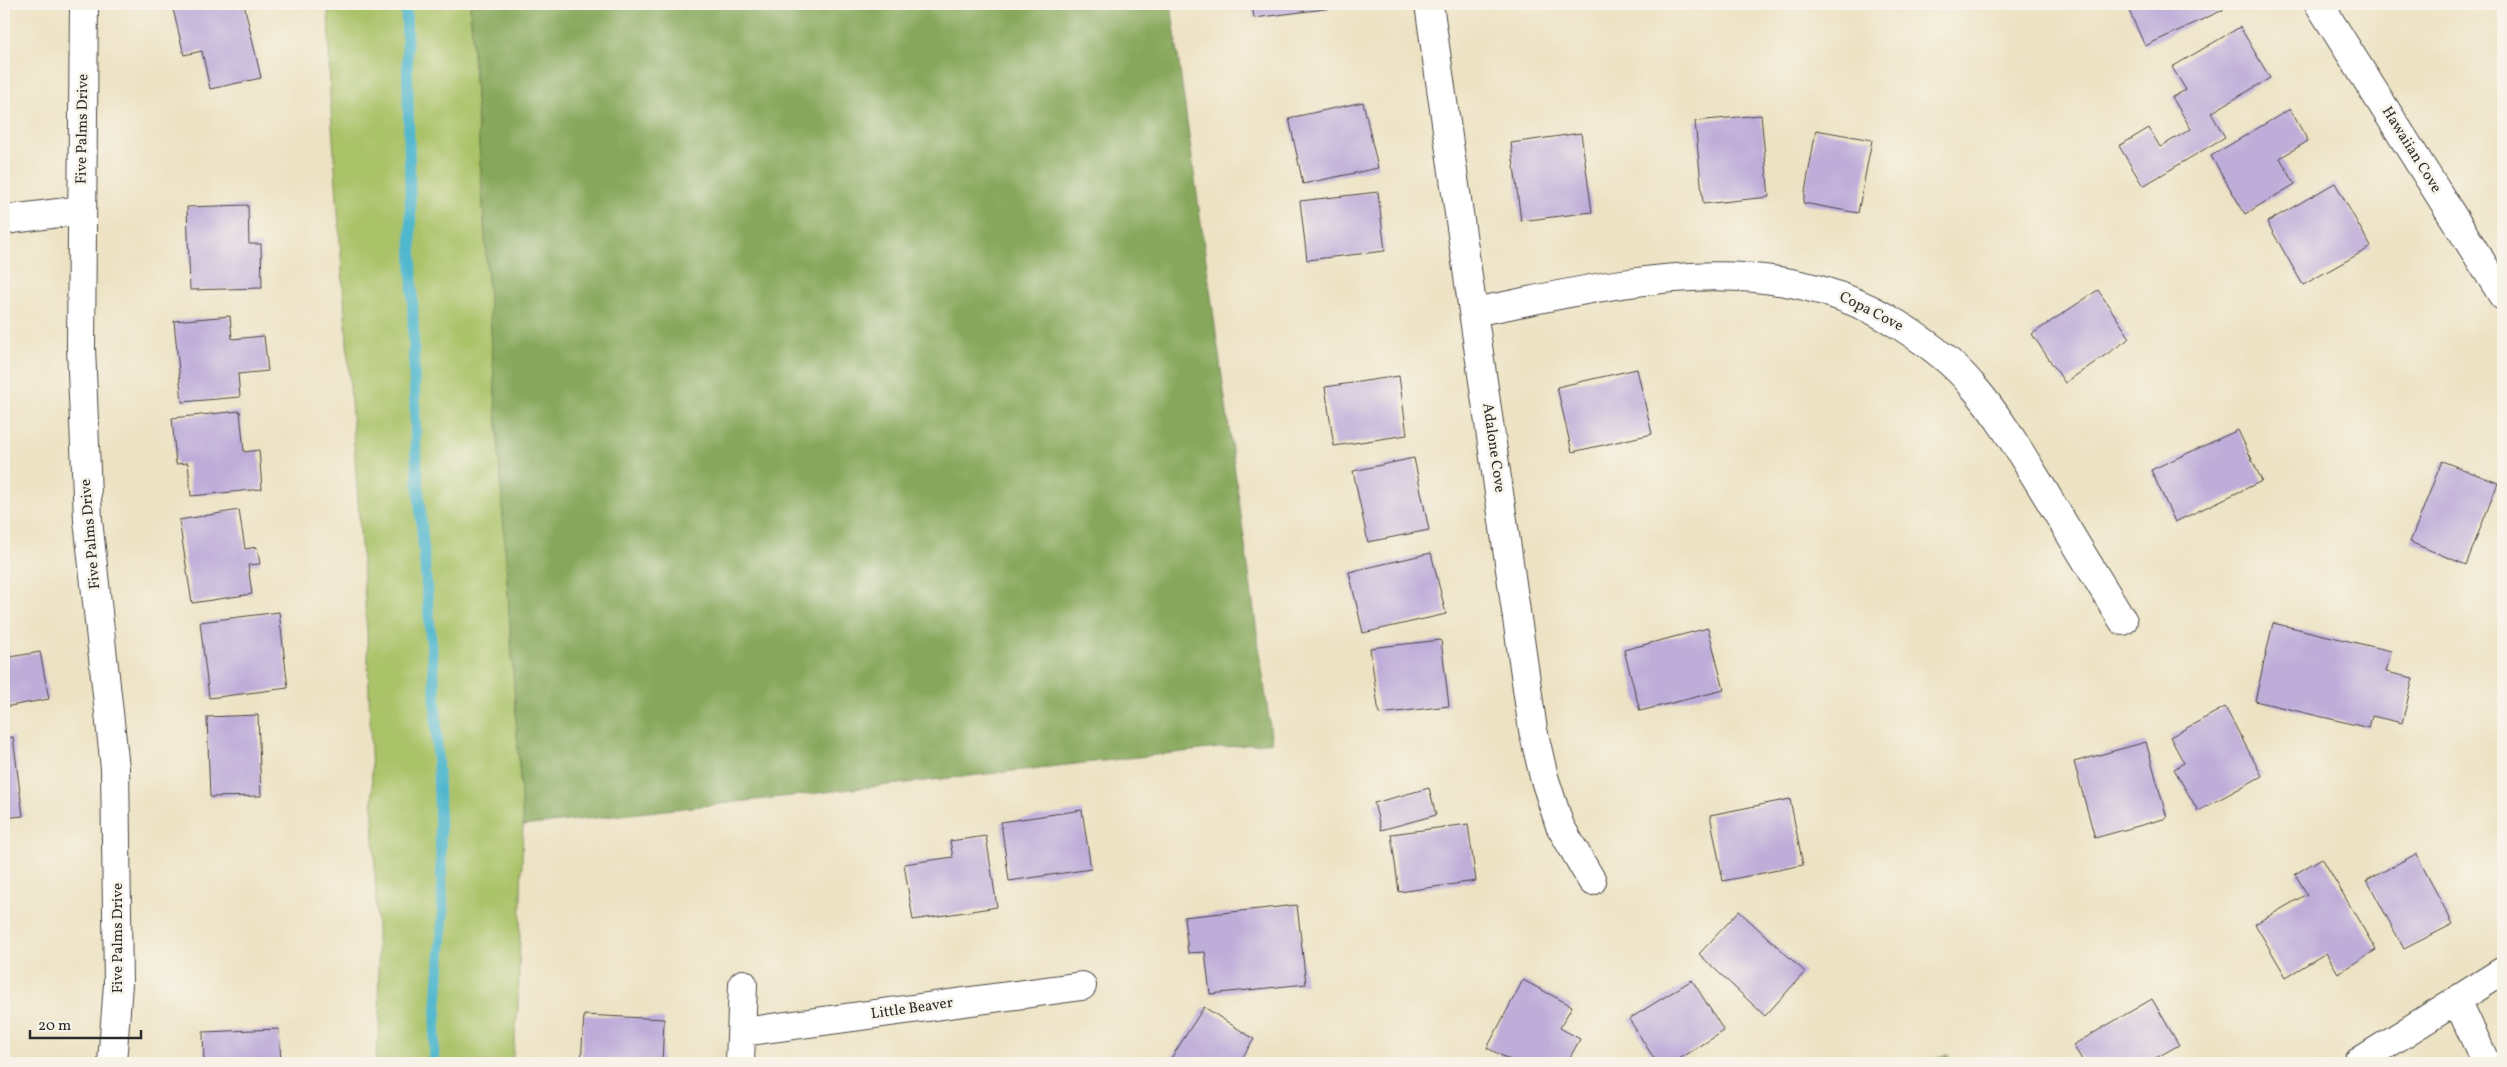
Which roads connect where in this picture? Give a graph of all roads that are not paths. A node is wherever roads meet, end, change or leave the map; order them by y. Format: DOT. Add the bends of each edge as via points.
graph roads {
  1 [pos="84,4"];
  2 [pos="1429,4"];
  3 [pos="2319,4"];
  4 [pos="82,210"];
  5 [pos="4,220"];
  6 [pos="2503,296"];
  7 [pos="1474,312"];
  8 [pos="2123,622"];
  9 [pos="1592,881"];
  10 [pos="2503,971"];
  11 [pos="743,984"];
  12 [pos="1082,986"];
  13 [pos="2457,1000"];
  14 [pos="743,1032"];
  15 [pos="112,1063"];
  16 [pos="740,1063"];
  17 [pos="2357,1063"];
  18 [pos="2486,1063"];
  1 -- 4 [label="street, Five Palms Drive"];
  2 -- 7 [label="street, Adalone Cove"];
  3 -- 6 [label="street, Hawaiian Cove"];
  4 -- 5 [label="street"];
  4 -- 15 [label="street, Five Palms Drive" via="81,347 88,520 115,768 118,840 118,984"];
  7 -- 8 [label="street, Copa Cove" via="1636,280 1694,275 1775,279 1824,289 1857,302 1918,337 1970,383 2008,431"];
  7 -- 9 [label="street, Adalone Cove" via="1536,739 1560,826"];
  10 -- 13 [label="street"];
  11 -- 14 [label="street"];
  12 -- 14 [label="street, Little Beaver"];
  13 -- 17 [label="street"];
  13 -- 18 [label="street"];
  14 -- 16 [label="street"];
}
